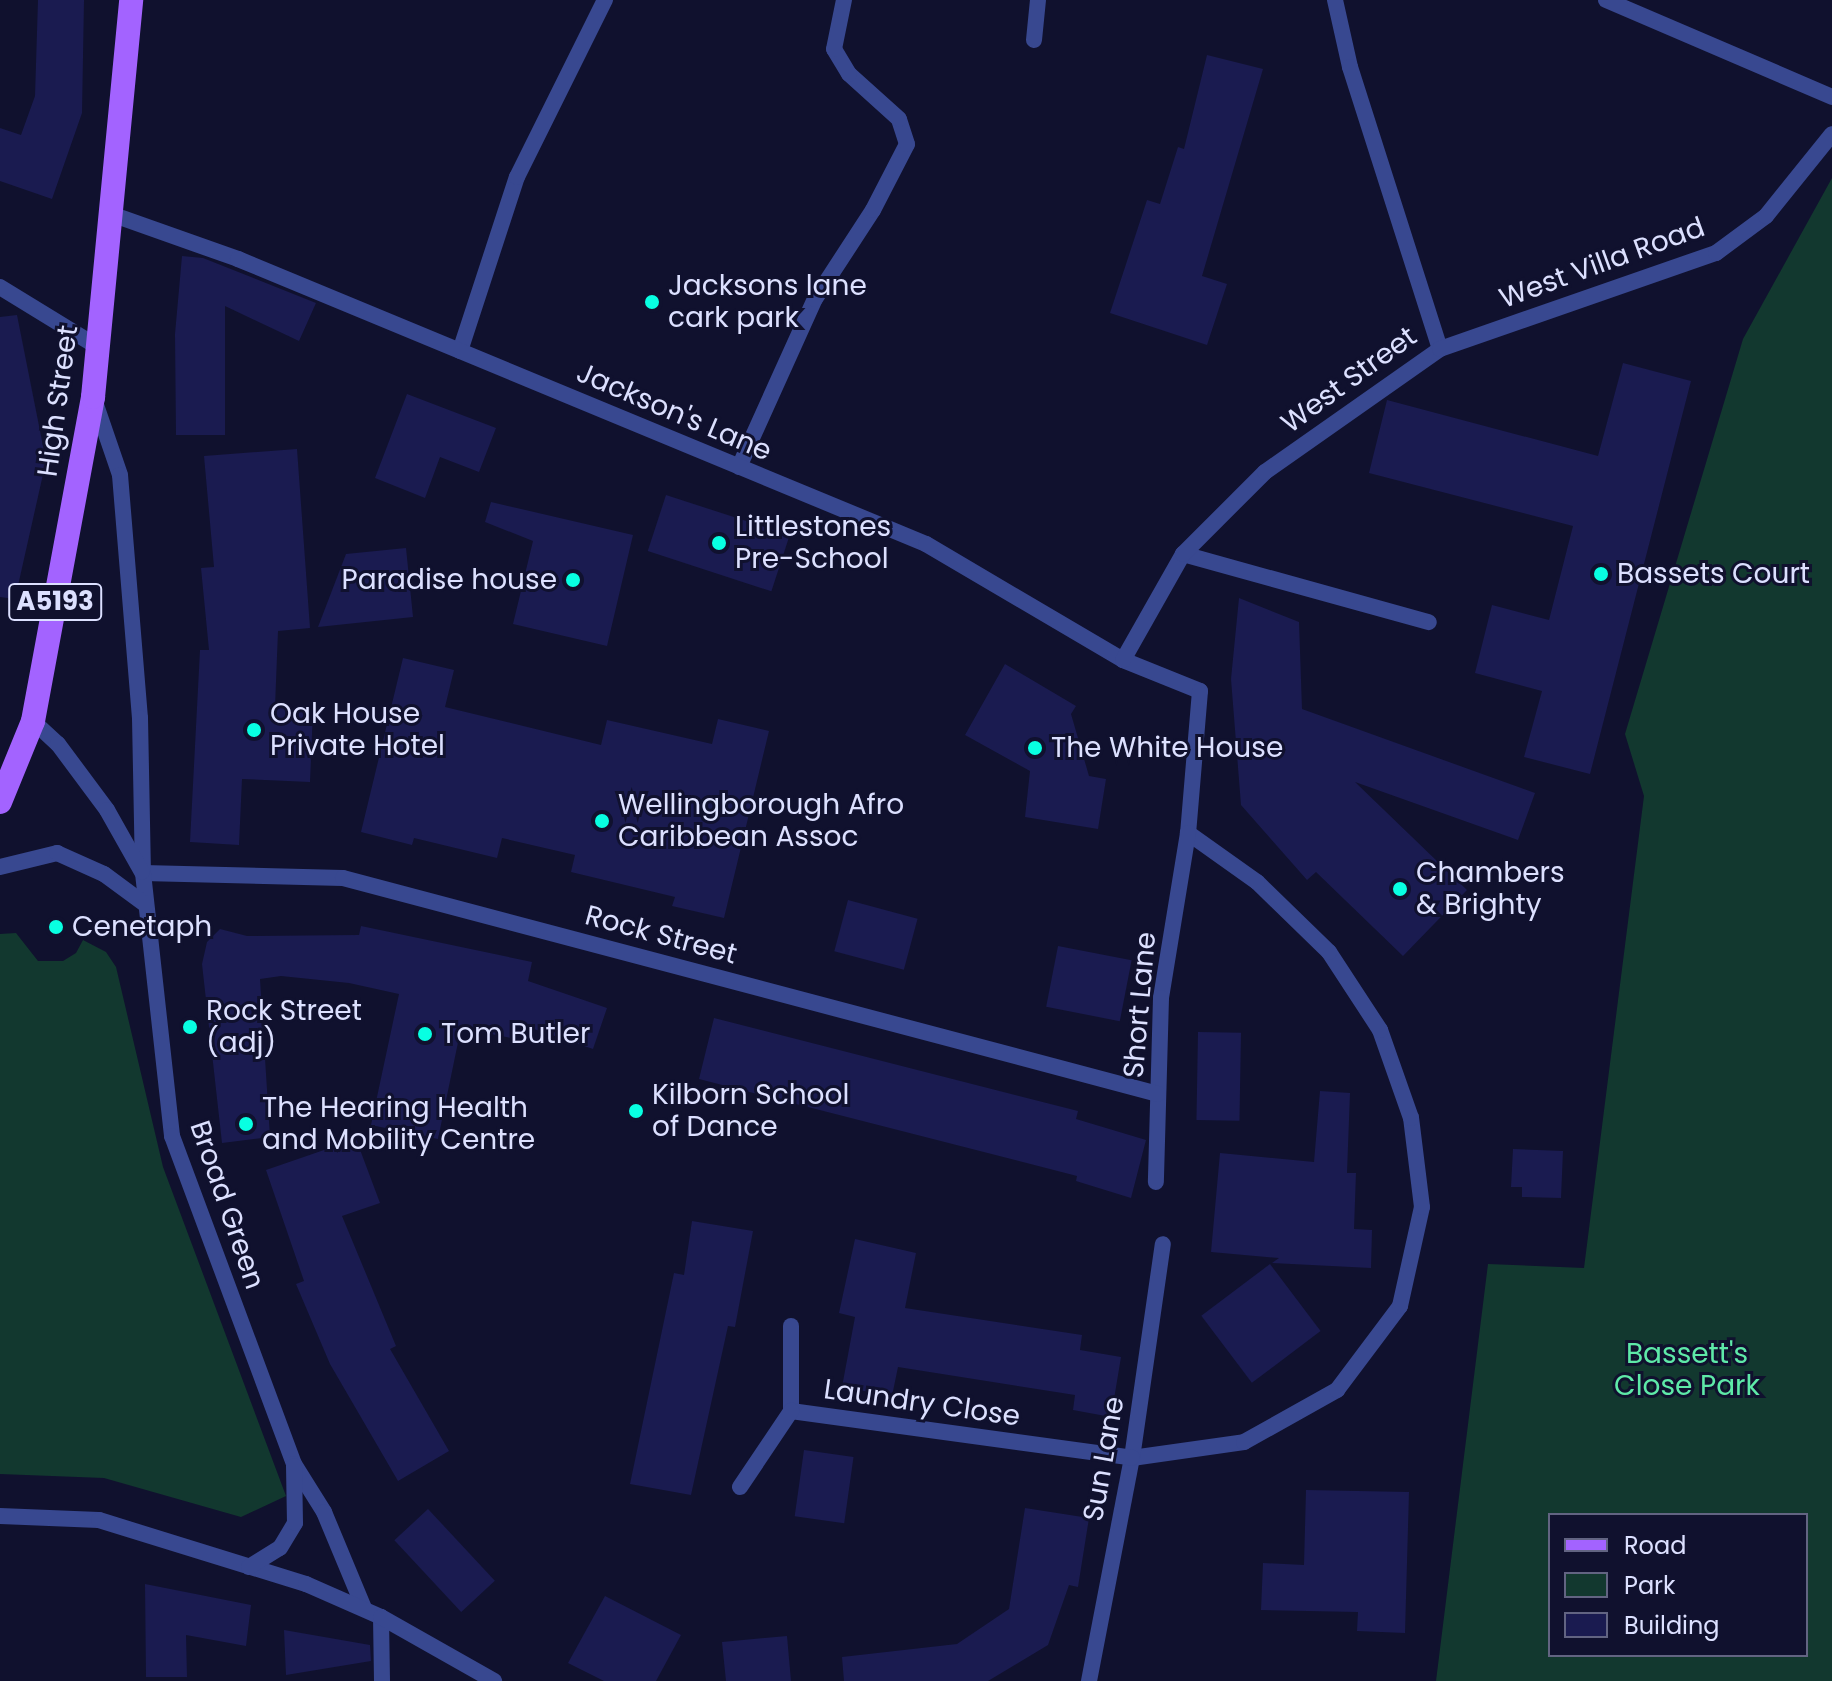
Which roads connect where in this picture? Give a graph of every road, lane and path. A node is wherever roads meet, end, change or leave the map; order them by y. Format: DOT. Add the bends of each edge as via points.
graph roads {
  1 [pos="131,0"];
  2 [pos="605,0"];
  3 [pos="844,0"];
  4 [pos="1038,0"];
  5 [pos="1335,0"];
  6 [pos="1606,0"];
  7 [pos="1034,40"];
  8 [pos="1832,97"];
  9 [pos="1832,134"];
  10 [pos="111,214"];
  11 [pos="0,287"];
  12 [pos="98,347"];
  13 [pos="1440,349"];
  14 [pos="460,351"];
  15 [pos="93,397"];
  16 [pos="739,467"];
  17 [pos="1183,554"];
  18 [pos="1429,622"];
  19 [pos="1123,660"];
  20 [pos="1200,691"];
  21 [pos="33,721"];
  22 [pos="0,802"];
  23 [pos="1188,833"];
  24 [pos="0,867"];
  25 [pos="143,873"];
  26 [pos="146,905"];
  27 [pos="1158,1094"];
  28 [pos="1156,1182"];
  29 [pos="1163,1244"];
  30 [pos="791,1326"];
  31 [pos="791,1411"];
  32 [pos="1132,1458"];
  33 [pos="294,1464"];
  34 [pos="740,1487"];
  35 [pos="0,1516"];
  36 [pos="249,1567"];
  37 [pos="364,1608"];
  38 [pos="381,1617"];
  39 [pos="382,1681"];
  40 [pos="494,1681"];
  41 [pos="1089,1681"];
  1 -- 10 [label="main road, High Street / A5193"];
  2 -- 14 [label="street" via="517,177"];
  3 -- 16 [label="street" via="834,49 849,74 899,119 907,144 873,210 815,299"];
  4 -- 7 [label="street"];
  5 -- 13 [label="street, West Street" via="1350,67"];
  6 -- 8 [label="street"];
  9 -- 13 [label="street, West Villa Road" via="1766,216 1716,253"];
  10 -- 12 [label="main road, High Street / A5193"];
  10 -- 14 [label="street, Jackson's Lane" via="238,259"];
  11 -- 12 [label="street"];
  12 -- 15 [label="main road, High Street / A5193"];
  13 -- 17 [label="street, West Street" via="1265,472"];
  14 -- 16 [label="street, Jackson's Lane"];
  15 -- 21 [label="main road, High Street / A5193"];
  15 -- 25 [label="street, Broad Green" via="120,475 140,718"];
  16 -- 19 [label="street, Jackson's Lane" via="926,544"];
  17 -- 18 [label="street"];
  17 -- 19 [label="street, West Street"];
  19 -- 20 [label="street, Jackson's Lane"];
  20 -- 23 [label="street, Short Lane"];
  21 -- 22 [label="main road, High Street / A5193"];
  21 -- 25 [label="street, Broad Green" via="58,744 107,810"];
  23 -- 27 [label="street, Short Lane" via="1161,998"];
  23 -- 32 [label="street, Laundry Close" via="1257,882 1329,952 1380,1030 1411,1118 1422,1207 1400,1306 1337,1390 1244,1442"];
  24 -- 26 [label="street" via="57,853 104,874"];
  25 -- 26 [label="street, Broad Green"];
  25 -- 27 [label="street, Rock Street" via="343,878"];
  26 -- 33 [label="street, Broad Green" via="172,1136"];
  27 -- 28 [label="street, Short Lane"];
  29 -- 32 [label="street, Sun Lane"];
  30 -- 31 [label="street, Laundry Close"];
  31 -- 32 [label="street, Laundry Close"];
  31 -- 34 [label="street"];
  32 -- 41 [label="street, Sun Lane"];
  33 -- 36 [label="street, Broad Green" via="295,1523 280,1548"];
  33 -- 37 [label="street, Broad Green" via="324,1512"];
  35 -- 36 [label="street" via="99,1520"];
  36 -- 37 [label="street"];
  37 -- 38 [label="street"];
  38 -- 39 [label="street"];
  38 -- 40 [label="street"];
}
